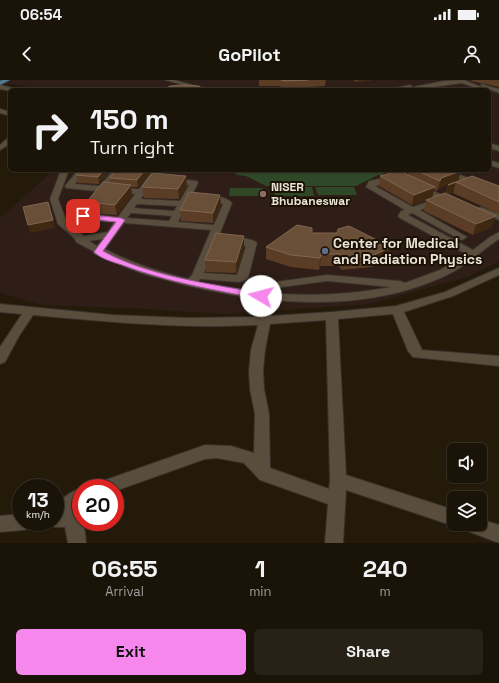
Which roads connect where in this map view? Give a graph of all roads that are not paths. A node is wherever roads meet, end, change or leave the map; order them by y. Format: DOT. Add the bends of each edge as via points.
graph roads {
  1 [pos="7,80"];
  2 [pos="160,80"];
  3 [pos="168,80"];
  4 [pos="442,80"];
  5 [pos="1,81"];
  6 [pos="462,81"];
  7 [pos="452,83"];
  8 [pos="183,87"];
  9 [pos="187,88"];
  10 [pos="191,88"];
  11 [pos="400,88"];
  12 [pos="417,88"];
  13 [pos="482,88"];
  14 [pos="63,172"];
  15 [pos="80,172"];
  16 [pos="115,172"];
  17 [pos="156,172"];
  18 [pos="448,172"];
  19 [pos="461,172"];
  20 [pos="474,180"];
  21 [pos="104,185"];
  22 [pos="147,185"];
  23 [pos="499,188"];
  24 [pos="448,191"];
  25 [pos="499,194"];
  26 [pos="135,201"];
  27 [pos="184,201"];
  28 [pos="467,207"];
  29 [pos="128,210"];
  30 [pos="411,210"];
  31 [pos="178,214"];
  32 [pos="499,217"];
  33 [pos="121,220"];
  34 [pos="490,221"];
  35 [pos="172,224"];
  36 [pos="216,228"];
  37 [pos="112,234"];
  38 [pos="499,234"];
  39 [pos="462,237"];
  40 [pos="80,240"];
  41 [pos="211,240"];
  42 [pos="98,252"];
  43 [pos="472,254"];
  44 [pos="499,271"];
  45 [pos="194,280"];
  46 [pos="408,285"];
  47 [pos="241,293"];
  48 [pos="0,308"];
  49 [pos="397,310"];
  50 [pos="30,311"];
  51 [pos="332,316"];
  52 [pos="264,320"];
  53 [pos="0,335"];
  54 [pos="13,335"];
  55 [pos="0,359"];
  56 [pos="499,361"];
  57 [pos="262,472"];
  58 [pos="338,480"];
  59 [pos="124,481"];
  60 [pos="72,500"];
  61 [pos="337,500"];
  62 [pos="64,510"];
  63 [pos="447,516"];
  64 [pos="64,520"];
  65 [pos="12,523"];
  66 [pos="0,524"];
  67 [pos="487,530"];
  68 [pos="499,534"];
  69 [pos="77,543"];
  70 [pos="334,543"];
  1 -- 5 [label="main road"];
  2 -- 8 [label="street"];
  3 -- 8 [label="street"];
  4 -- 7 [label="street"];
  4 -- 11 [label="street"];
  6 -- 7 [label="street"];
  6 -- 13 [label="street"];
  7 -- 12 [label="street"];
  7 -- 13 [label="street"];
  8 -- 9 [label="street"];
  8 -- 10 [label="street"];
  14 -- 40 [label="street" via="54,191 58,216"];
  15 -- 21 [label="street" via="69,186"];
  16 -- 21 [label="street"];
  17 -- 22 [label="street"];
  18 -- 20 [label="street"];
  19 -- 20 [label="street"];
  20 -- 23 [label="street"];
  20 -- 24 [label="street"];
  20 -- 25 [label="street"];
  21 -- 22 [label="street"];
  21 -- 33 [label="street" via="81,215"];
  22 -- 26 [label="street"];
  22 -- 27 [label="street" via="192,182 194,184"];
  24 -- 28 [label="street"];
  24 -- 30 [label="street"];
  24 -- 30 [label="street" via="390,178 370,187"];
  26 -- 27 [label="street"];
  26 -- 29 [label="street"];
  27 -- 31 [label="street"];
  27 -- 36 [label="street" via="227,202"];
  28 -- 32 [label="street"];
  28 -- 34 [label="street"];
  29 -- 31 [label="street"];
  29 -- 33 [label="street"];
  30 -- 39 [label="street"];
  30 -- 43 [label="street" via="403,216"];
  31 -- 35 [label="street"];
  33 -- 35 [label="street"];
  33 -- 37 [label="street"];
  35 -- 36 [label="street"];
  36 -- 41 [label="street"];
  37 -- 40 [label="street"];
  37 -- 42 [label="street"];
  38 -- 43 [label="street"];
  40 -- 42 [label="street"];
  41 -- 45 [label="street"];
  41 -- 45 [label="street" via="252,243 242,278"];
  42 -- 45 [label="street" via="122,263"];
  43 -- 46 [label="street" via="453,268"];
  44 -- 49 [label="street" via="449,294"];
  45 -- 47 [label="street"];
  46 -- 47 [label="street" via="375,293 340,297 289,297"];
  46 -- 47 [label="street" via="326,278"];
  48 -- 50 [label="street"];
  49 -- 51 [label="street"];
  49 -- 56 [label="street" via="418,354"];
  50 -- 52 [label="street" via="113,319 189,322"];
  50 -- 54 [label="street"];
  51 -- 52 [label="street"];
  51 -- 58 [label="street"];
  52 -- 57 [label="street" via="256,371 262,414"];
  53 -- 54 [label="street"];
  54 -- 55 [label="street"];
  57 -- 59 [label="street" via="253,459 205,452"];
  57 -- 61 [label="street" via="272,478"];
  58 -- 61 [label="street"];
  58 -- 63 [label="street"];
  60 -- 62 [label="street"];
  61 -- 70 [label="street"];
  64 -- 69 [label="street" via="73,521"];
  65 -- 66 [label="street"];
  67 -- 68 [label="street"];
}
